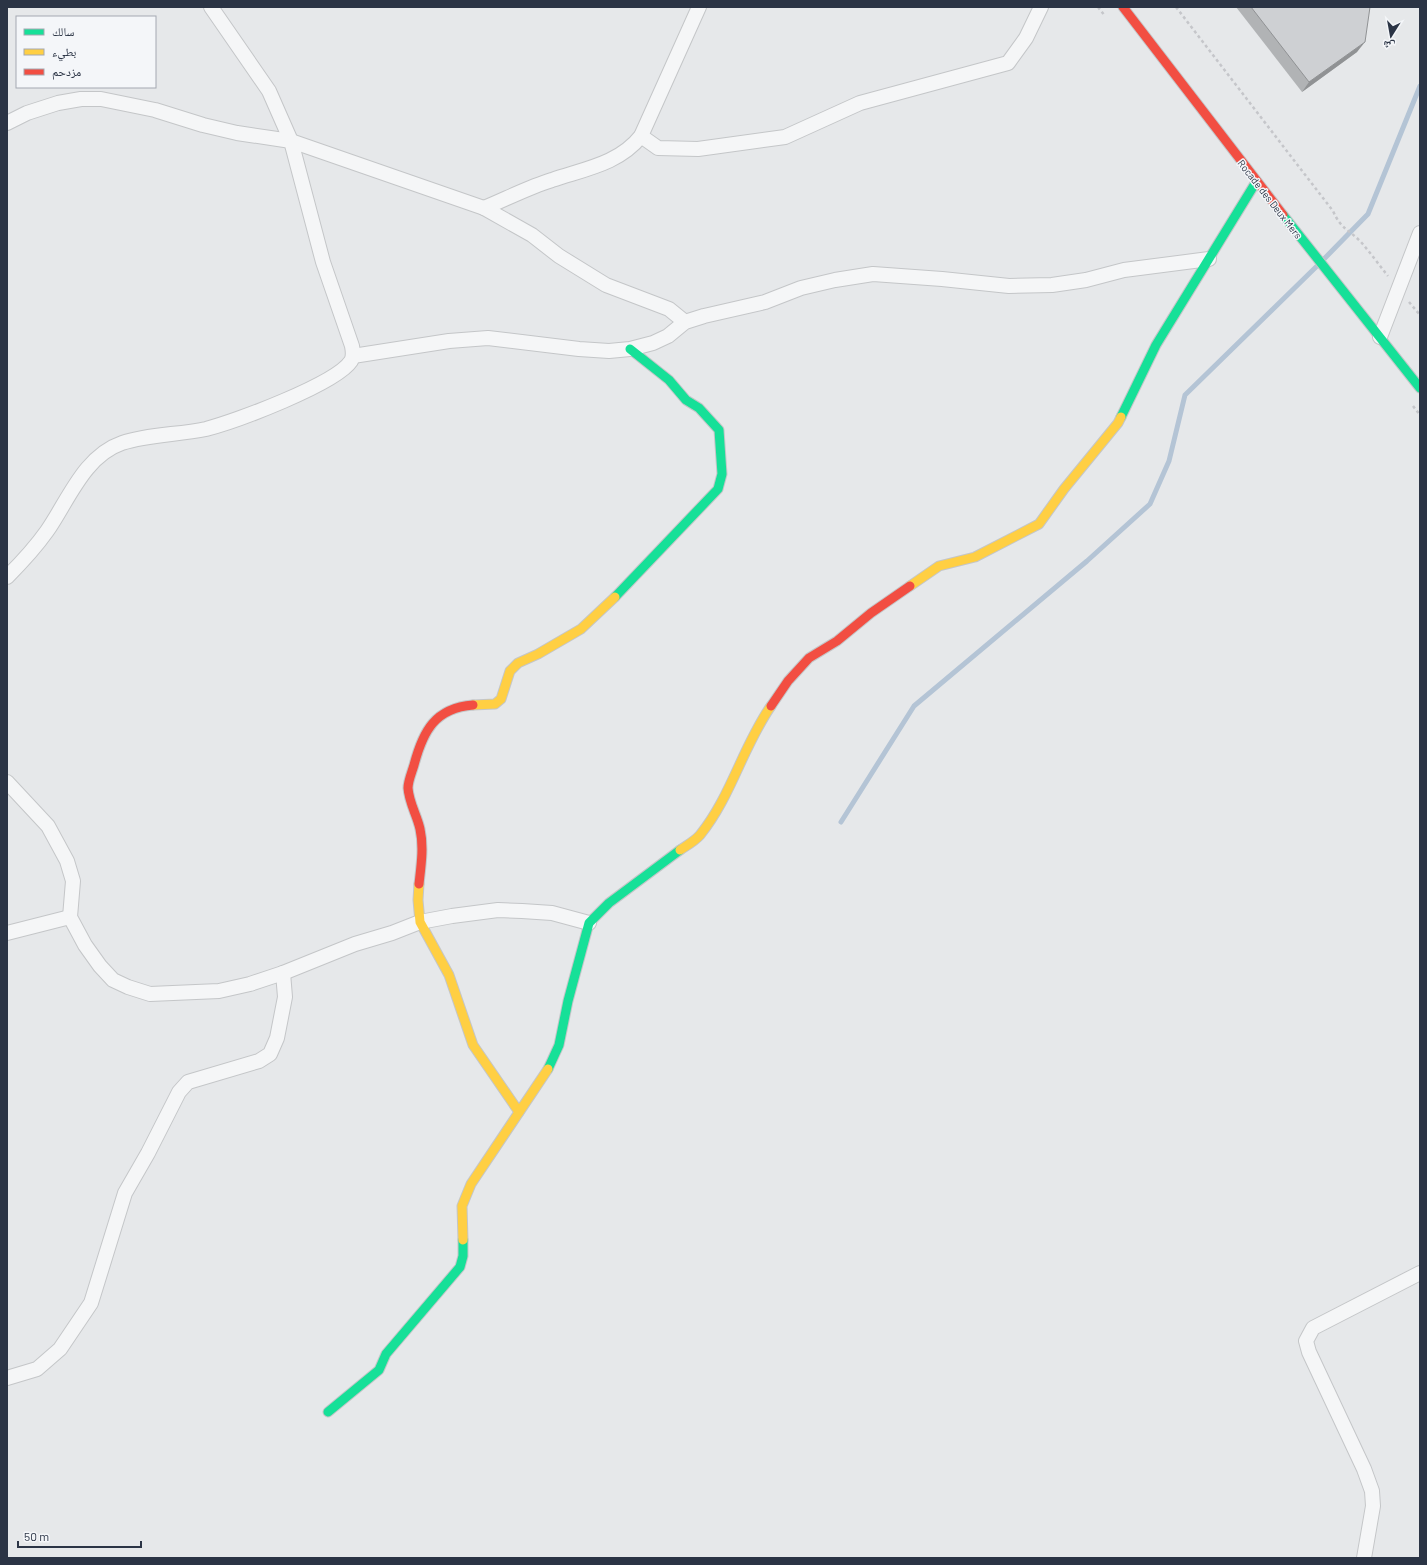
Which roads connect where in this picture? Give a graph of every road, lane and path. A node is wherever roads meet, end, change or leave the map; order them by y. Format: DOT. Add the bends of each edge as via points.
graph roads {
  1 [pos="211,7"];
  2 [pos="699,7"];
  3 [pos="1041,7"];
  4 [pos="1123,7"];
  5 [pos="1176,7"];
  6 [pos="7,123"];
  7 [pos="641,136"];
  8 [pos="291,141"];
  9 [pos="1256,182"];
  10 [pos="484,208"];
  11 [pos="1420,233"];
  12 [pos="1359,240"];
  13 [pos="1209,259"];
  14 [pos="685,322"];
  15 [pos="1380,337"];
  16 [pos="630,349"];
  17 [pos="353,356"];
  18 [pos="1420,388"];
  19 [pos="7,577"];
  20 [pos="7,782"];
  21 [pos="70,917"];
  22 [pos="420,922"];
  23 [pos="589,923"];
  24 [pos="7,933"];
  25 [pos="283,974"];
  26 [pos="519,1112"];
  27 [pos="1420,1273"];
  28 [pos="7,1378"];
  29 [pos="328,1412"];
  30 [pos="1364,1558"];
  1 -- 8 [label="street" via="269,91"];
  2 -- 7 [label="street"];
  3 -- 7 [label="street" via="1026,38 1008,63 860,103 786,137 698,148 658,148"];
  4 -- 9 [label="main road, Rocade des Deux Mers"];
  5 -- 12 [label="path" via="1333,210 1337,220 1346,231"];
  6 -- 8 [label="street" via="27,112 58,103 101,99 155,110 237,133"];
  7 -- 10 [label="street" via="632,147 616,158 551,180"];
  8 -- 10 [label="street"];
  8 -- 17 [label="street" via="323,262 352,346"];
  9 -- 13 [label="main road"];
  9 -- 15 [label="main road, Rocade des Deux Mers"];
  10 -- 14 [label="street" via="532,235 559,256 606,285 669,309"];
  11 -- 15 [label="street"];
  13 -- 14 [label="street" via="1124,270 1086,280 1052,285 1009,286 873,274 801,288 765,302"];
  13 -- 23 [label="main road" via="1156,345 1118,423 1038,524 976,557 940,566 871,612 837,641 809,658 788,681 769,708 720,803 699,836 610,903"];
  14 -- 16 [label="street" via="668,336"];
  15 -- 18 [label="main road, Rocade des Deux Mers"];
  16 -- 17 [label="street" via="579,349 488,338 435,343"];
  16 -- 22 [label="main road" via="669,380 686,400 699,408 719,430 722,474 718,489 581,629 518,663 510,672 501,699 495,704 464,706 446,712 427,729 408,786 412,809 420,829"];
  17 -- 19 [label="street" via="346,366 328,378 275,405 238,420 206,429 140,438 108,450 96,459 84,474 46,532"];
  20 -- 21 [label="street" via="48,826 67,860 73,880"];
  21 -- 24 [label="street"];
  21 -- 25 [label="street" via="96,960 113,980 150,994 219,991"];
  22 -- 23 [label="street" via="498,910 552,914"];
  22 -- 25 [label="street" via="355,944"];
  22 -- 26 [label="main road" via="449,975 473,1045"];
  23 -- 26 [label="main road" via="559,1045 545,1075"];
  25 -- 28 [label="street" via="285,997 277,1038 270,1054 259,1061 188,1082 179,1092 125,1193 91,1303 60,1349 37,1369"];
  26 -- 29 [label="main road" via="472,1184 462,1206 460,1267 386,1354 379,1370"];
  27 -- 30 [label="street" via="1312,1328 1306,1341 1372,1491 1374,1506"];
}
